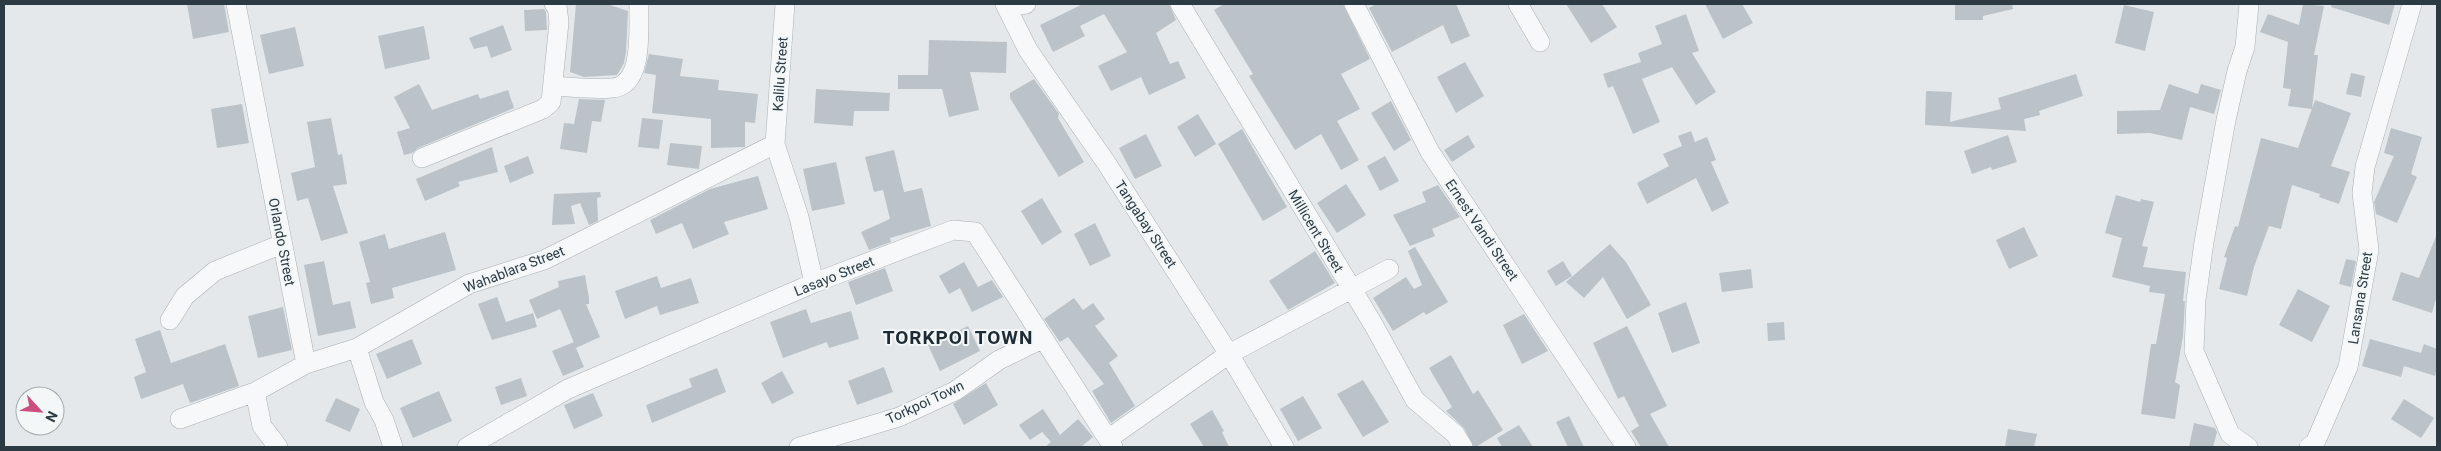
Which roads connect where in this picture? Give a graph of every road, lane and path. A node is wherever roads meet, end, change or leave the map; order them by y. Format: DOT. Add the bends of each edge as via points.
graph roads {
  1 [pos="236,4"];
  2 [pos="554,4"];
  3 [pos="639,4"];
  4 [pos="785,4"];
  5 [pos="1026,4"];
  6 [pos="1180,4"];
  7 [pos="1354,4"];
  8 [pos="1518,4"];
  9 [pos="2249,4"];
  10 [pos="2412,4"];
  11 [pos="1006,6"];
  12 [pos="1540,42"];
  13 [pos="553,86"];
  14 [pos="775,144"];
  15 [pos="422,158"];
  16 [pos="282,244"];
  17 [pos="1389,269"];
  18 [pos="814,283"];
  19 [pos="1351,290"];
  20 [pos="170,320"];
  21 [pos="1042,339"];
  22 [pos="357,348"];
  23 [pos="1229,354"];
  24 [pos="306,364"];
  25 [pos="256,392"];
  26 [pos="180,419"];
  27 [pos="1110,443"];
  28 [pos="2312,445"];
  29 [pos="278,447"];
  30 [pos="393,447"];
  31 [pos="467,447"];
  32 [pos="799,447"];
  33 [pos="1284,447"];
  34 [pos="1463,447"];
  35 [pos="1626,447"];
  36 [pos="2248,447"];
  1 -- 16 [label="street, Orlando Street"];
  2 -- 13 [label="street" via="559,22"];
  3 -- 13 [label="street" via="637,64 630,78 614,88"];
  4 -- 14 [label="street, Kalilu Street"];
  5 -- 11 [label="street"];
  6 -- 19 [label="street, Millicent Street"];
  7 -- 35 [label="street, Ernest Vandi Street" via="1430,152"];
  8 -- 12 [label="street"];
  9 -- 36 [label="street" via="2245,47 2214,179 2196,300 2194,351 2230,434"];
  10 -- 28 [label="street, Lansana Street" via="2364,167 2362,193 2369,250 2348,367"];
  11 -- 23 [label="street, Tangabay Street" via="1028,50 1107,164"];
  13 -- 15 [label="street" via="551,102 543,109"];
  14 -- 18 [label="street" via="799,217"];
  14 -- 22 [label="street, Wahablara Street" via="544,260 469,284"];
  16 -- 20 [label="street" via="215,270 185,296"];
  16 -- 24 [label="street, Orlando Street"];
  17 -- 19 [label="street"];
  18 -- 21 [label="street, Lasayo Street" via="953,230 975,232"];
  18 -- 31 [label="street, Lasayo Street" via="568,389"];
  19 -- 23 [label="street"];
  19 -- 34 [label="street, Millicent Street" via="1415,400 1455,434"];
  21 -- 27 [label="street, Lasayo Street"];
  21 -- 32 [label="street, Torkpoi Town" via="999,360 955,391 898,417"];
  22 -- 24 [label="street, Wahablara Street"];
  22 -- 30 [label="street"];
  23 -- 27 [label="street"];
  23 -- 33 [label="street, Tangabay Street"];
  24 -- 25 [label="street"];
  25 -- 26 [label="street"];
  25 -- 29 [label="street" via="262,426"];
}
